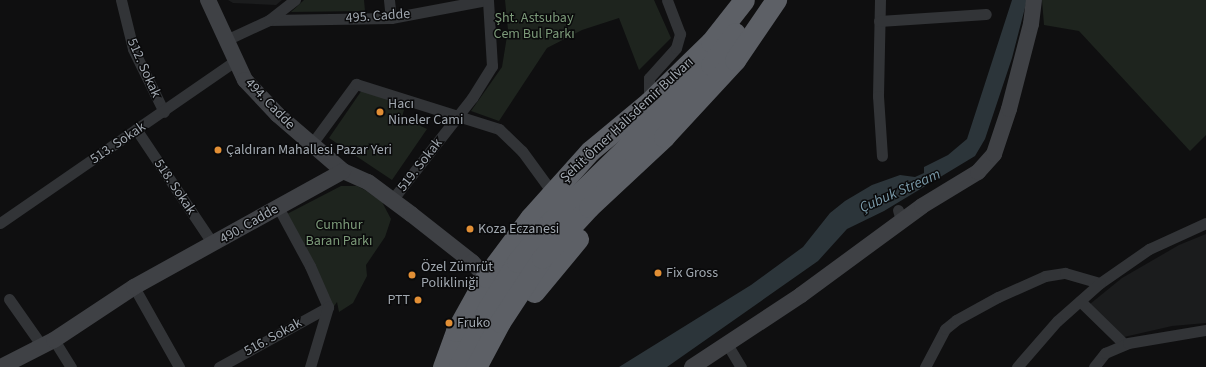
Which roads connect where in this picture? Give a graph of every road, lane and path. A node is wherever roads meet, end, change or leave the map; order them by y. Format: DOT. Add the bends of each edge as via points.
graph roads {
  1 [pos="121,0"];
  2 [pos="208,0"];
  3 [pos="295,0"];
  4 [pos="389,0"];
  5 [pos="487,0"];
  6 [pos="667,0"];
  7 [pos="744,0"];
  8 [pos="755,0"];
  9 [pos="778,0"];
  10 [pos="880,0"];
  11 [pos="1034,0"];
  12 [pos="986,14"];
  13 [pos="391,18"];
  14 [pos="269,20"];
  15 [pos="879,21"];
  16 [pos="226,40"];
  17 [pos="235,61"];
  18 [pos="164,112"];
  19 [pos="458,116"];
  20 [pos="655,120"];
  21 [pos="136,129"];
  22 [pos="311,145"];
  23 [pos="882,156"];
  24 [pos="343,171"];
  25 [pos="552,192"];
  26 [pos="392,200"];
  27 [pos="278,207"];
  28 [pos="1206,223"];
  29 [pos="0,224"];
  30 [pos="524,225"];
  31 [pos="213,244"];
  32 [pos="562,257"];
  33 [pos="486,277"];
  34 [pos="1100,283"];
  35 [pos="134,287"];
  36 [pos="9,299"];
  37 [pos="527,301"];
  38 [pos="1080,301"];
  39 [pos="328,306"];
  40 [pos="463,318"];
  41 [pos="1206,330"];
  42 [pos="48,343"];
  43 [pos="503,344"];
  44 [pos="727,344"];
  45 [pos="1124,344"];
  46 [pos="1,367"];
  47 [pos="71,367"];
  48 [pos="178,367"];
  49 [pos="219,367"];
  50 [pos="310,367"];
  51 [pos="443,367"];
  52 [pos="459,367"];
  53 [pos="476,367"];
  54 [pos="492,367"];
  55 [pos="692,367"];
  56 [pos="741,367"];
  57 [pos="926,367"];
  58 [pos="1017,367"];
  59 [pos="1094,367"];
  1 -- 18 [label="street, 512. Sokak" via="133,49"];
  2 -- 16 [label="street, 494. Cadde"];
  3 -- 14 [label="street"];
  4 -- 13 [label="street"];
  5 -- 13 [label="street, 495. Cadde"];
  5 -- 19 [label="street, 519. Sokak" via="492,66"];
  6 -- 20 [label="street" via="680,34 676,48 649,78"];
  7 -- 20 [label="highway, Şehit Ömer Halisdemir Bulvarı" via="710,42"];
  8 -- 20 [label="highway, Şehit Ömer Halisdemir Bulvarı" via="745,20 711,66"];
  9 -- 20 [label="highway, Şehit Ömer Halisdemir Bulvarı" via="735,60"];
  9 -- 32 [label="highway, Şehit Ömer Halisdemir Bulvarı" via="755,46 716,96 675,143"];
  10 -- 15 [label="street"];
  11 -- 44 [label="street" via="1031,24 994,154 978,172 899,215 801,294"];
  12 -- 15 [label="street"];
  13 -- 14 [label="street, 495. Cadde"];
  14 -- 16 [label="street"];
  15 -- 23 [label="street" via="878,96"];
  16 -- 17 [label="street, 494. Cadde"];
  17 -- 18 [label="street, 513. Sokak"];
  17 -- 22 [label="street, 494. Cadde" via="245,80"];
  18 -- 21 [label="street, 513. Sokak"];
  19 -- 22 [label="street" via="356,84"];
  19 -- 25 [label="street" via="498,129 522,151"];
  19 -- 26 [label="street, 519. Sokak"];
  20 -- 25 [label="highway, Şehit Ömer Halisdemir Bulvarı" via="590,151"];
  20 -- 52 [label="highway, Şehit Ömer Halisdemir Bulvarı" via="552,220 517,262 487,310"];
  20 -- 53 [label="highway" via="589,207 542,258 500,322"];
  21 -- 29 [label="street, 513. Sokak"];
  21 -- 31 [label="street, 518. Sokak"];
  22 -- 24 [label="street, 494. Cadde"];
  24 -- 26 [label="street" via="368,182"];
  24 -- 27 [label="street, 490. Cadde"];
  25 -- 30 [label="highway, Şehit Ömer Halisdemir Bulvarı"];
  26 -- 33 [label="street" via="472,262"];
  27 -- 31 [label="street, 490. Cadde"];
  27 -- 39 [label="street"];
  28 -- 34 [label="street" via="1149,249"];
  30 -- 32 [label="highway" via="520,239 521,248 528,256 541,263 552,262"];
  30 -- 33 [label="highway, Şehit Ömer Halisdemir Bulvarı"];
  31 -- 35 [label="street, 490. Cadde"];
  32 -- 37 [label="highway, Şehit Ömer Halisdemir Bulvarı"];
  33 -- 37 [label="highway" via="500,266 516,268 528,279"];
  33 -- 37 [label="highway" via="484,297 493,309 507,313"];
  33 -- 40 [label="highway, Şehit Ömer Halisdemir Bulvarı"];
  34 -- 38 [label="street"];
  34 -- 57 [label="street" via="1065,273 1045,276 998,297 956,320 945,329"];
  35 -- 42 [label="street, 490. Cadde"];
  35 -- 48 [label="street"];
  36 -- 42 [label="street"];
  37 -- 43 [label="highway, Şehit Ömer Halisdemir Bulvarı"];
  38 -- 45 [label="street"];
  38 -- 58 [label="street" via="1057,321"];
  39 -- 49 [label="street, 516. Sokak"];
  39 -- 50 [label="street"];
  40 -- 43 [label="highway" via="472,311 492,316 505,330"];
  40 -- 51 [label="highway, Şehit Ömer Halisdemir Bulvarı"];
  41 -- 45 [label="street"];
  42 -- 46 [label="street, 490. Cadde"];
  42 -- 47 [label="street"];
  43 -- 54 [label="highway, Şehit Ömer Halisdemir Bulvarı"];
  44 -- 55 [label="street"];
  44 -- 56 [label="street"];
  45 -- 59 [label="street" via="1105,353"];
}
